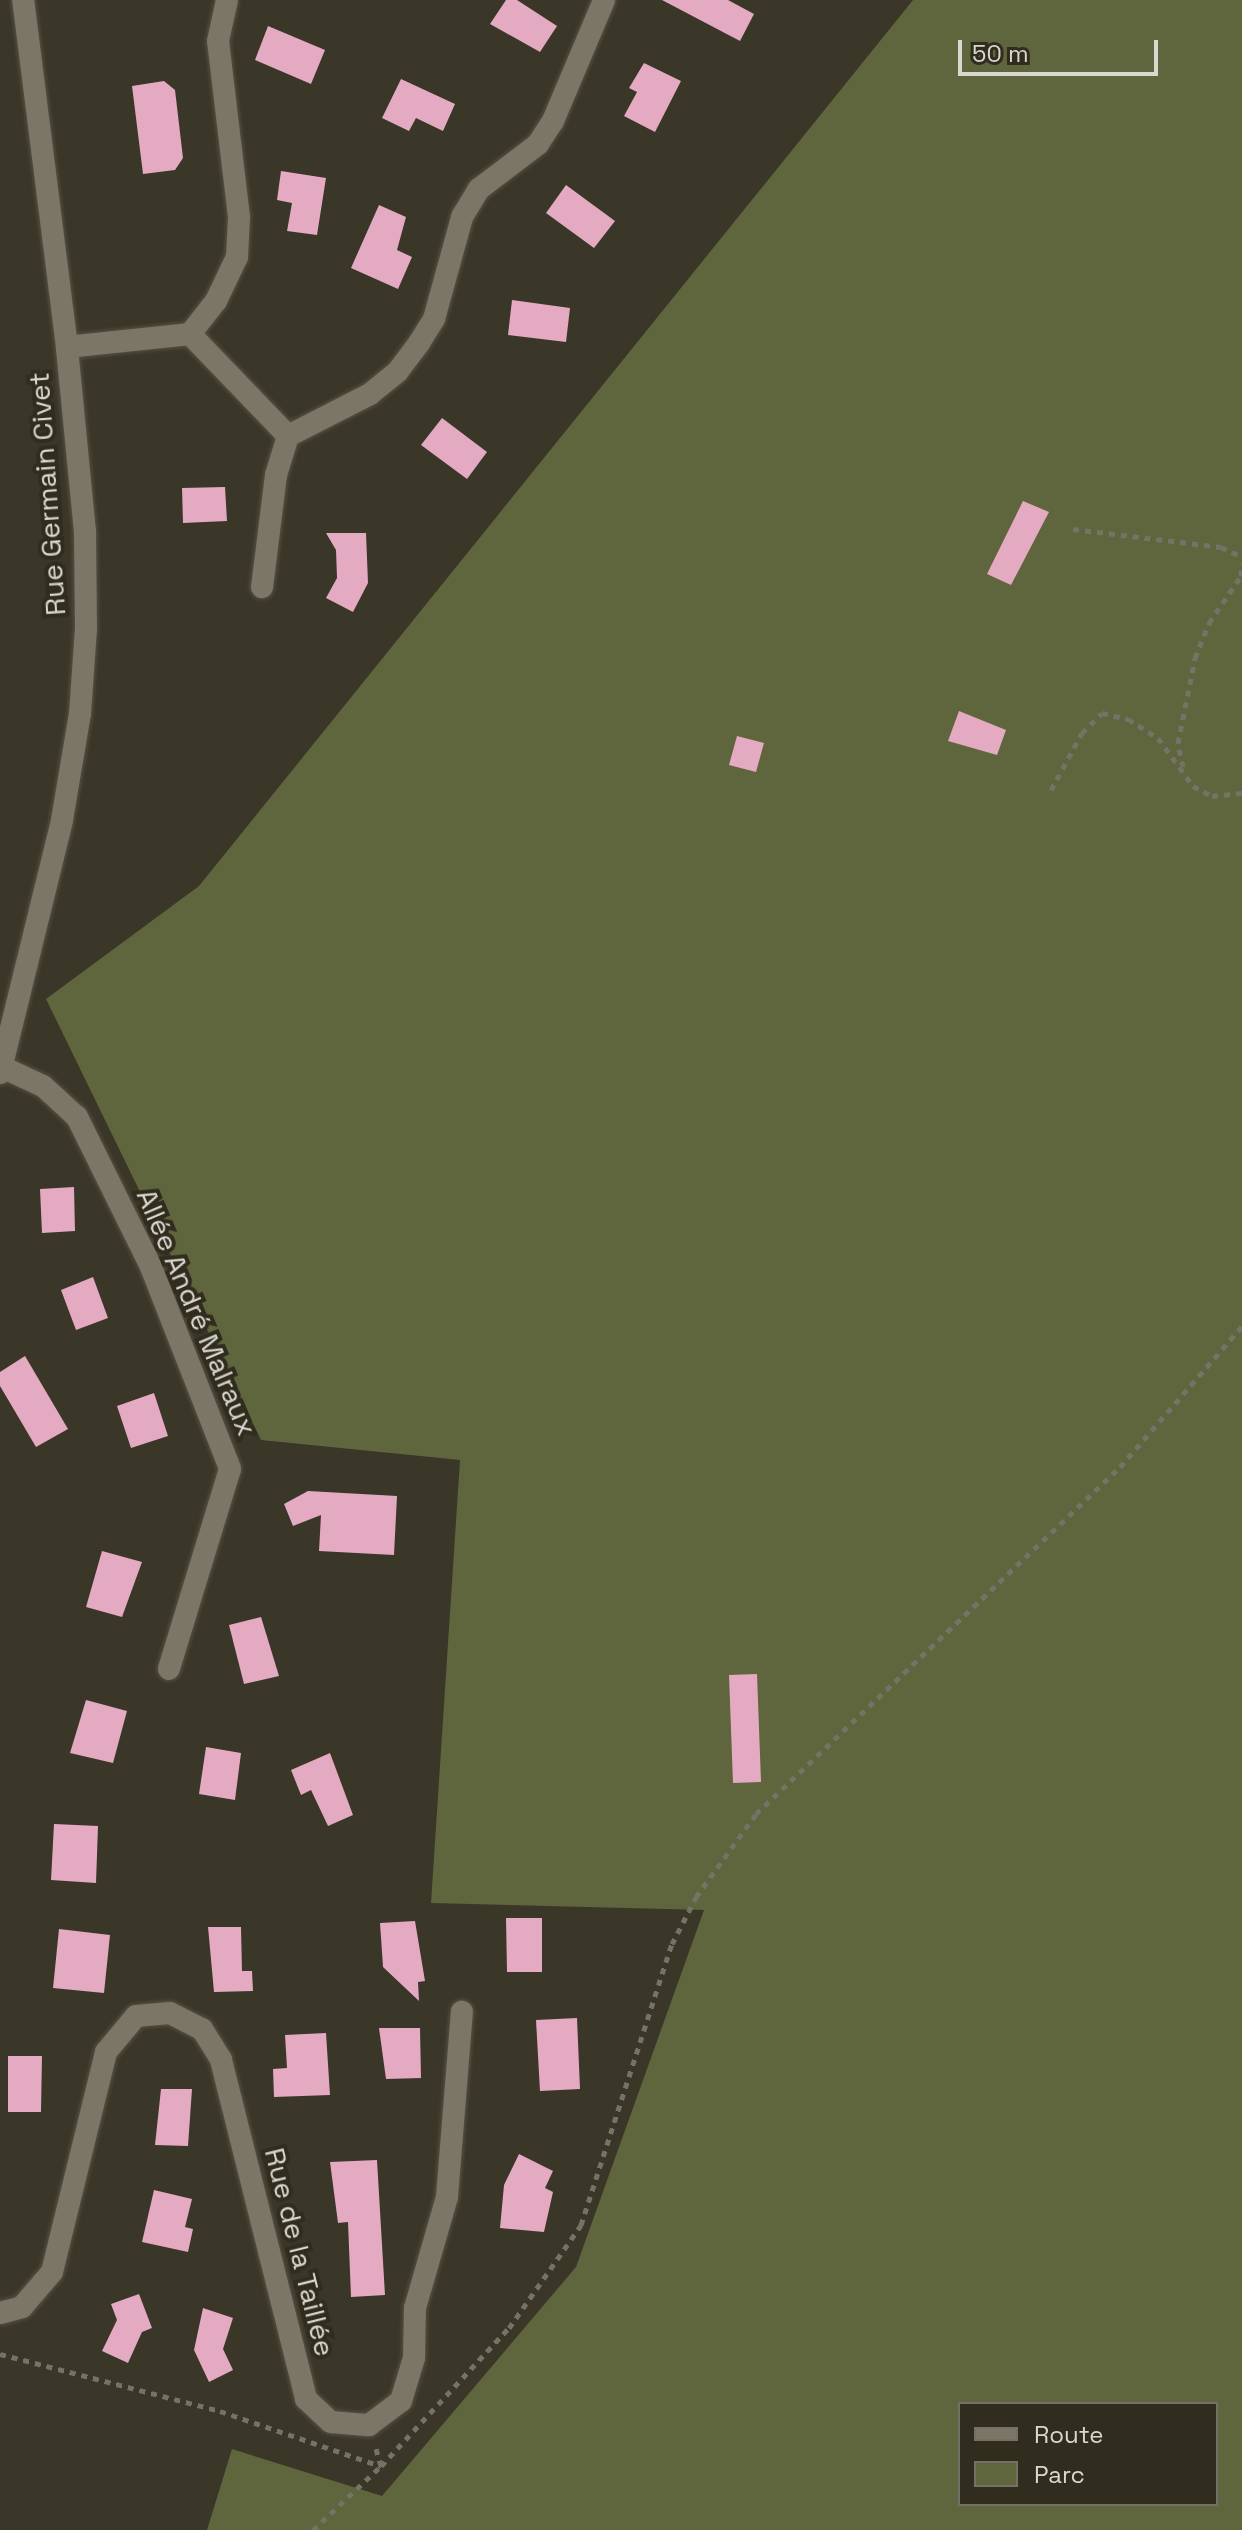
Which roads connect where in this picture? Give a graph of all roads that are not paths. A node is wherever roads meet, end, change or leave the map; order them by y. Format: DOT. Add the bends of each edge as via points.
graph roads {
  1 [pos="23,0"];
  2 [pos="227,0"];
  3 [pos="604,0"];
  4 [pos="190,334"];
  5 [pos="67,347"];
  6 [pos="288,436"];
  7 [pos="262,587"];
  8 [pos="1,1070"];
  9 [pos="169,1669"];
  10 [pos="462,2012"];
  11 [pos="0,2313"];
  1 -- 5 [label="street, Rue Germain Civet"];
  2 -- 4 [label="street" via="218,41 239,217 237,257 216,301"];
  3 -- 6 [label="street" via="553,121 538,144 479,189 462,217 434,319 419,343 398,371 370,394"];
  4 -- 5 [label="street"];
  4 -- 6 [label="street"];
  5 -- 8 [label="street, Rue Germain Civet" via="85,532 80,714 62,820"];
  6 -- 7 [label="street" via="276,475"];
  8 -- 9 [label="street, Allée André Malraux" via="43,1086 77,1117 151,1267 230,1469"];
  10 -- 11 [label="street, Rue de la Taillée" via="447,2197 415,2308 414,2358 401,2401 369,2425 331,2422 306,2399 221,2060 202,2029 170,2013 136,2016 106,2052 52,2272 22,2307"];
}
